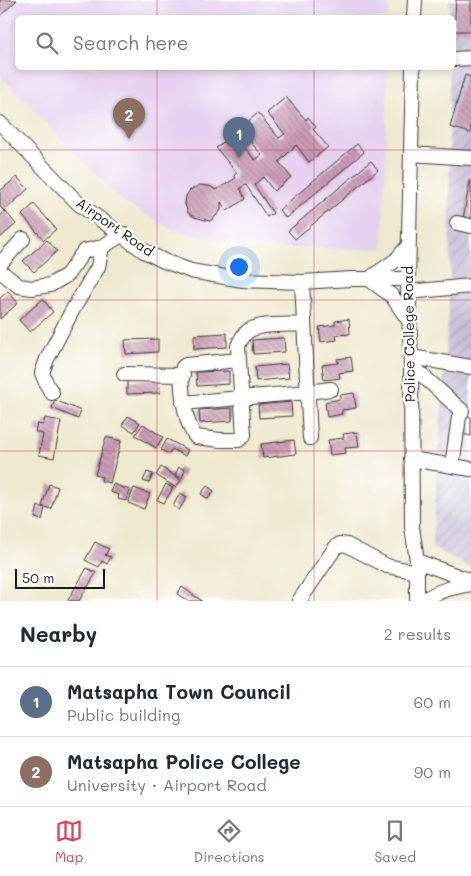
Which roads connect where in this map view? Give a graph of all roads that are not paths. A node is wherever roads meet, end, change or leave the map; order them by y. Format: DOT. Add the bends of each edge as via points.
graph roads {
  1 [pos="415,0"];
  2 [pos="414,15"];
  3 [pos="471,58"];
  4 [pos="456,59"];
  5 [pos="413,70"];
  6 [pos="0,123"];
  7 [pos="410,154"];
  8 [pos="471,158"];
  9 [pos="122,234"];
  10 [pos="23,239"];
  11 [pos="102,246"];
  12 [pos="408,246"];
  13 [pos="0,264"];
  14 [pos="0,272"];
  15 [pos="368,279"];
  16 [pos="302,282"];
  17 [pos="408,286"];
  18 [pos="471,286"];
  19 [pos="410,322"];
  20 [pos="303,324"];
  21 [pos="238,360"];
  22 [pos="411,361"];
  23 [pos="471,367"];
  24 [pos="124,374"];
  25 [pos="183,375"];
  26 [pos="331,389"];
  27 [pos="308,392"];
  28 [pos="52,393"];
  29 [pos="240,398"];
  30 [pos="183,403"];
  31 [pos="467,410"];
  32 [pos="310,438"];
  33 [pos="412,459"];
  34 [pos="452,466"];
  35 [pos="471,470"];
  36 [pos="417,566"];
  37 [pos="471,582"];
  38 [pos="299,601"];
  39 [pos="418,601"];
  40 [pos="423,601"];
  1 -- 2 [label="street"];
  3 -- 4 [label="street"];
  5 -- 7 [label="street, Police College Road"];
  6 -- 9 [label="street, Airport Road" via="79,204"];
  7 -- 8 [label="street"];
  7 -- 12 [label="street, Police College Road"];
  9 -- 11 [label="street"];
  9 -- 16 [label="street, Airport Road" via="144,251 191,271 242,280"];
  10 -- 13 [label="street"];
  11 -- 14 [label="street" via="84,251 67,275 50,286 19,286"];
  11 -- 28 [label="street" via="98,267 42,373"];
  12 -- 15 [label="street" via="396,260"];
  12 -- 17 [label="street, Police College Road"];
  15 -- 16 [label="street, Airport Road"];
  15 -- 17 [label="street, Airport Road"];
  15 -- 19 [label="street" via="392,296"];
  16 -- 20 [label="street"];
  17 -- 18 [label="street, Airport Road"];
  17 -- 19 [label="street, Police College Road"];
  19 -- 22 [label="street, Police College Road"];
  20 -- 21 [label="street" via="251,329 242,336"];
  20 -- 27 [label="street"];
  21 -- 25 [label="street" via="186,365"];
  21 -- 29 [label="street"];
  22 -- 23 [label="street"];
  22 -- 31 [label="street"];
  22 -- 33 [label="street, Police College Road"];
  24 -- 25 [label="street"];
  25 -- 30 [label="street"];
  26 -- 27 [label="street"];
  27 -- 29 [label="street"];
  27 -- 32 [label="street"];
  29 -- 30 [label="street"];
  29 -- 30 [label="street" via="244,435 239,440 196,437 191,431"];
  31 -- 34 [label="street" via="459,417"];
  33 -- 34 [label="street"];
  33 -- 36 [label="street, Police College Road" via="412,527"];
  34 -- 35 [label="street"];
  36 -- 37 [label="street"];
  36 -- 38 [label="street" via="387,566 340,544"];
  36 -- 39 [label="street, Police College Road"];
  37 -- 40 [label="street" via="446,588"];
}
